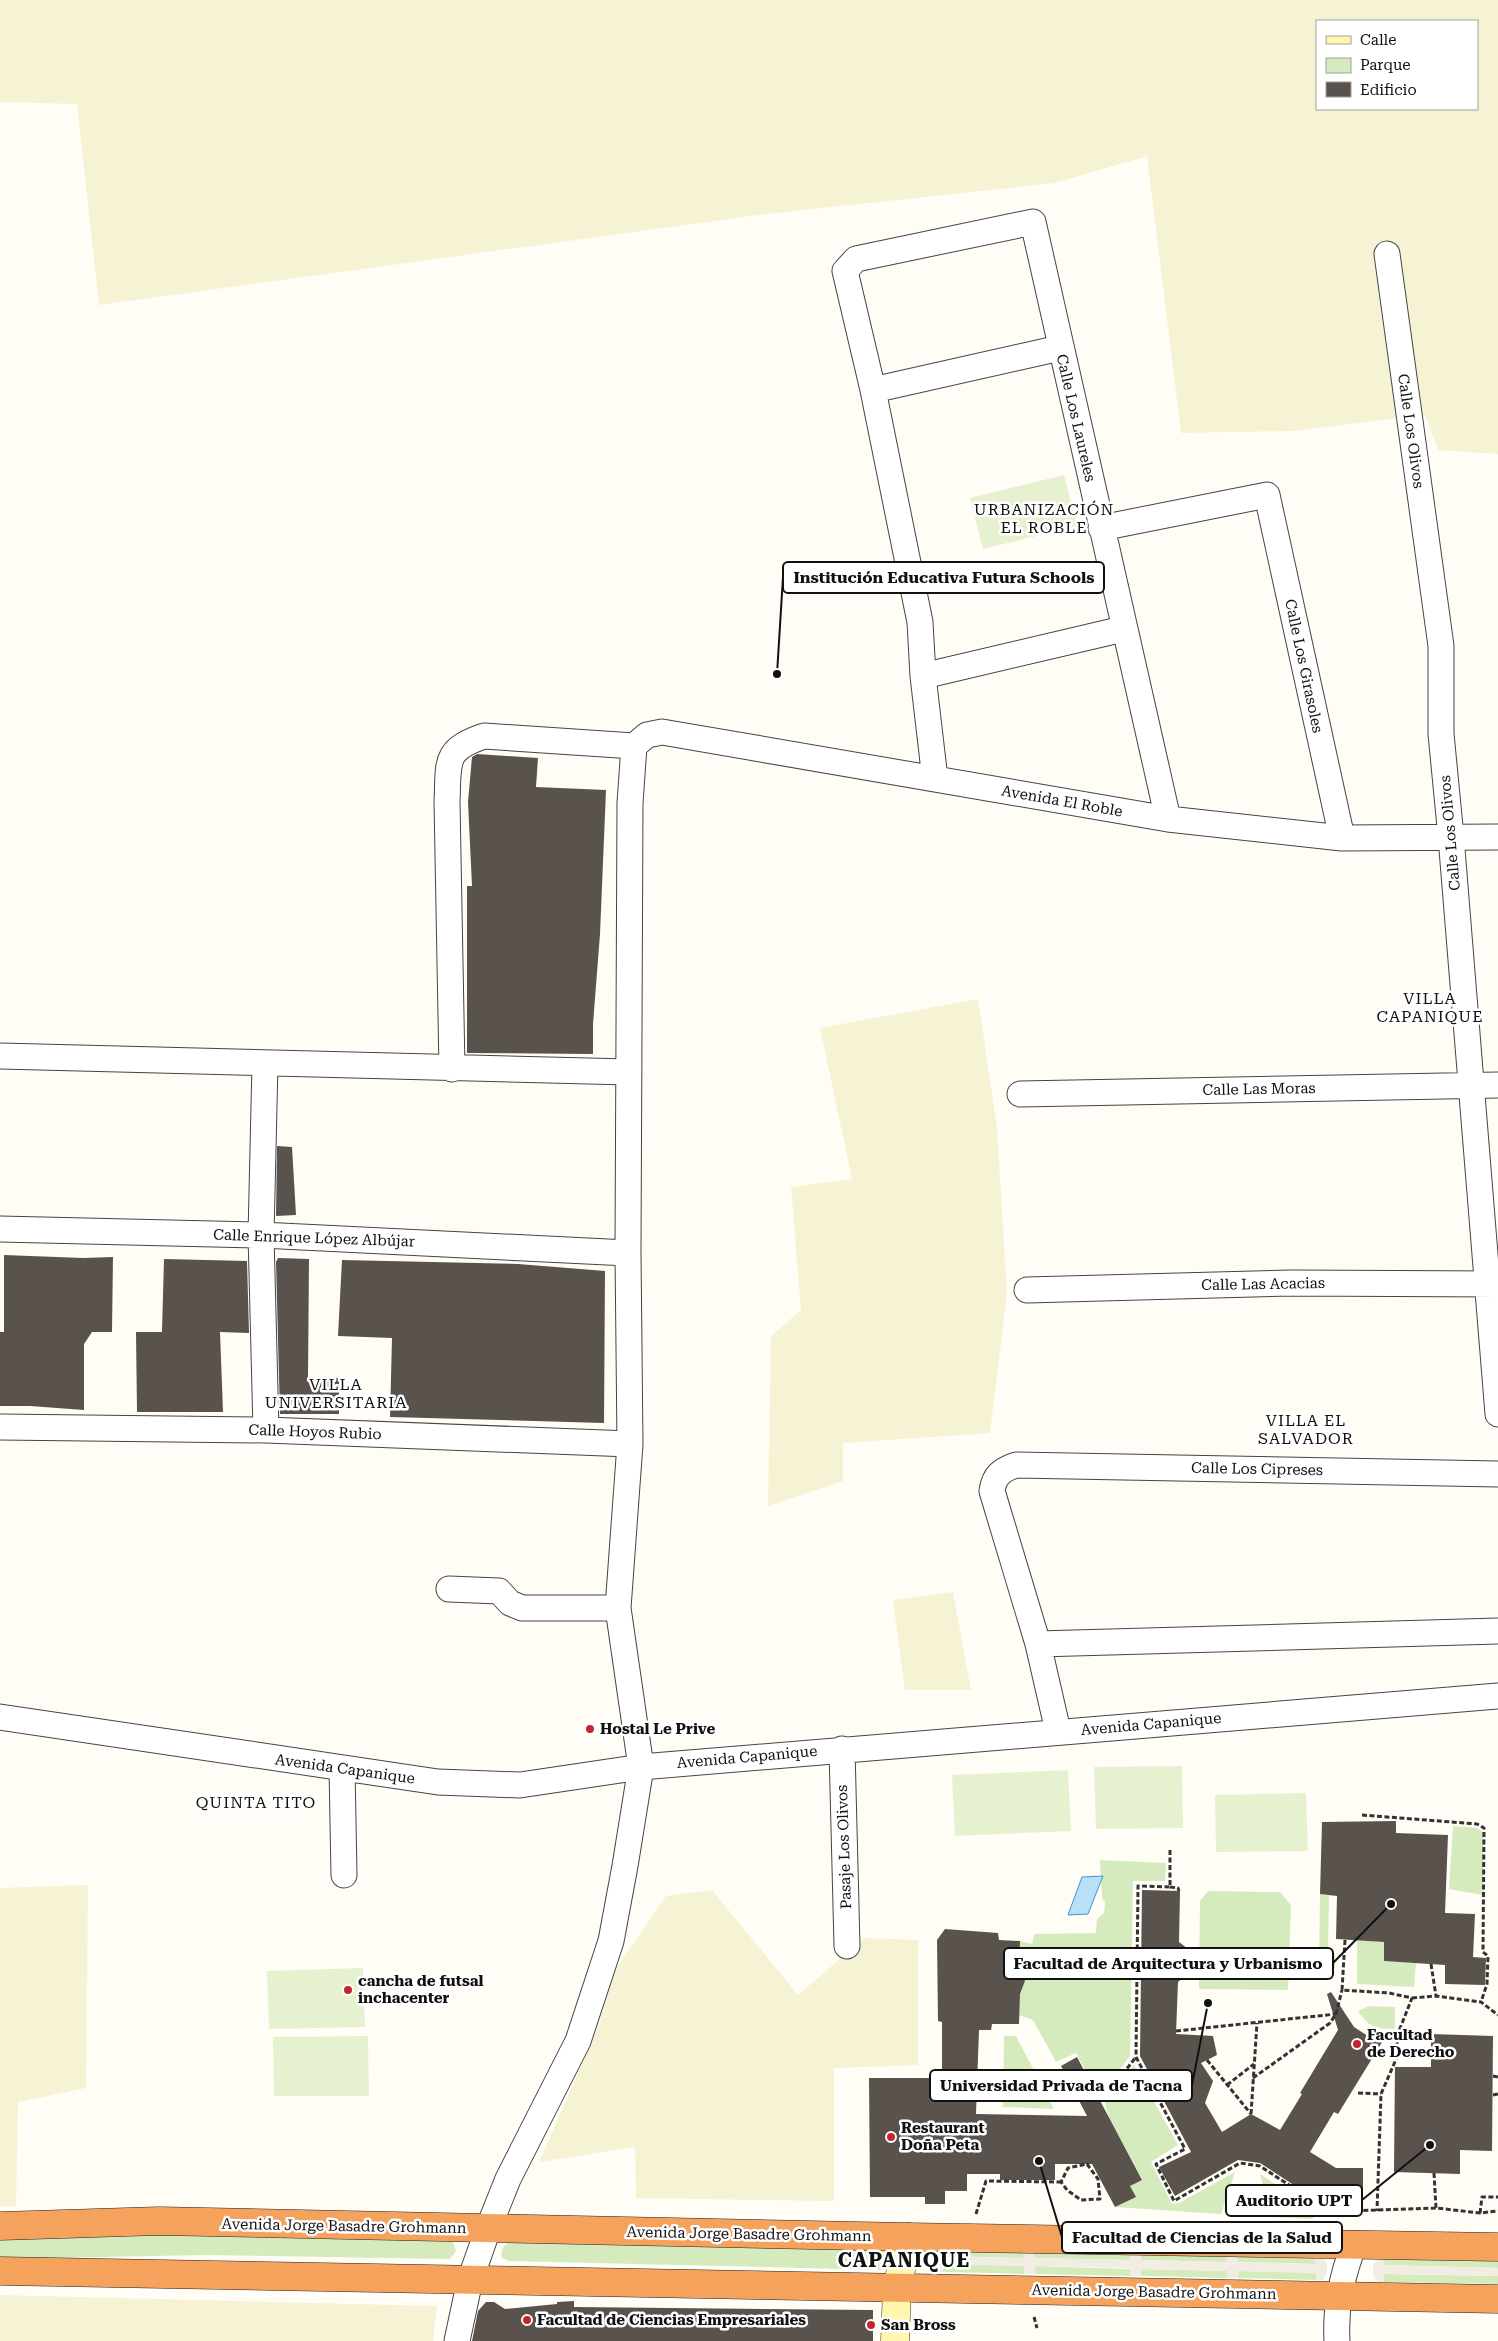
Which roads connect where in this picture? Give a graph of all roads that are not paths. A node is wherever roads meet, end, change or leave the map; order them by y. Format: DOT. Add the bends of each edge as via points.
graph roads {
  1 [pos="1387,254"];
  2 [pos="1060,348"];
  3 [pos="873,390"];
  4 [pos="1101,528"];
  5 [pos="1123,629"];
  6 [pos="923,676"];
  7 [pos="634,746"];
  8 [pos="935,779"];
  9 [pos="1168,819"];
  10 [pos="1451,837"];
  11 [pos="1498,837"];
  12 [pos="1342,838"];
  13 [pos="0,1056"];
  14 [pos="265,1064"];
  15 [pos="452,1069"];
  16 [pos="629,1072"];
  17 [pos="1498,1085"];
  18 [pos="1471,1086"];
  19 [pos="1020,1094"];
  20 [pos="0,1229"];
  21 [pos="261,1235"];
  22 [pos="628,1254"];
  23 [pos="1493,1284"];
  24 [pos="1027,1290"];
  25 [pos="1498,1414"];
  26 [pos="0,1427"];
  27 [pos="266,1430"];
  28 [pos="630,1444"];
  29 [pos="1498,1474"];
  30 [pos="448,1589"];
  31 [pos="618,1608"];
  32 [pos="1498,1631"];
  33 [pos="1038,1644"];
  34 [pos="1498,1696"];
  35 [pos="0,1717"];
  36 [pos="1058,1731"];
  37 [pos="842,1749"];
  38 [pos="641,1767"];
  39 [pos="342,1768"];
  40 [pos="344,1875"];
  41 [pos="847,1946"];
  42 [pos="0,2226"];
  43 [pos="488,2229"];
  44 [pos="908,2238"];
  45 [pos="1354,2244"];
  46 [pos="1498,2247"];
  47 [pos="0,2272"];
  48 [pos="470,2280"];
  49 [pos="897,2288"];
  50 [pos="1338,2296"];
  51 [pos="1498,2299"];
  52 [pos="457,2341"];
  53 [pos="895,2341"];
  54 [pos="1337,2341"];
  1 -- 10 [label="street, Calle Los Olivos" via="1441,646 1440,734"];
  2 -- 3 [label="street"];
  2 -- 3 [label="street, Calle Los Laureles" via="1032,222 856,259 845,271"];
  2 -- 4 [label="street, Calle Los Laureles"];
  3 -- 6 [label="street" via="920,622"];
  4 -- 5 [label="street, Calle Los Laureles"];
  4 -- 12 [label="street, Calle Los Girasoles" via="1267,495"];
  5 -- 6 [label="street"];
  5 -- 9 [label="street, Calle Los Laureles"];
  6 -- 8 [label="street"];
  7 -- 8 [label="street, Avenida El Roble" via="647,735 662,732"];
  7 -- 15 [label="street" via="484,736 453,752 448,768 447,801"];
  7 -- 16 [label="street" via="630,804"];
  8 -- 9 [label="street, Avenida El Roble"];
  9 -- 12 [label="street, Avenida El Roble"];
  10 -- 11 [label="street, Avenida El Roble"];
  10 -- 12 [label="street, Avenida El Roble"];
  10 -- 18 [label="street, Calle Los Olivos"];
  13 -- 14 [label="street"];
  14 -- 15 [label="street"];
  14 -- 21 [label="street"];
  15 -- 16 [label="street"];
  16 -- 22 [label="street"];
  17 -- 18 [label="street, Calle Las Moras"];
  18 -- 19 [label="street, Calle Las Moras"];
  18 -- 23 [label="street, Calle Los Olivos"];
  20 -- 21 [label="street, Calle Enrique López Albújar"];
  21 -- 22 [label="street, Calle Enrique López Albújar"];
  21 -- 27 [label="street"];
  22 -- 28 [label="street"];
  23 -- 24 [label="street, Calle Las Acacias" via="1290,1282"];
  23 -- 25 [label="street, Calle Los Olivos"];
  26 -- 27 [label="street, Calle Hoyos Rubio"];
  27 -- 28 [label="street, Calle Hoyos Rubio"];
  28 -- 31 [label="street"];
  29 -- 33 [label="street, Calle Los Cipreses" via="1016,1465 1003,1469 994,1480 992,1491"];
  30 -- 31 [label="street" via="498,1591 522,1608"];
  31 -- 38 [label="street"];
  32 -- 33 [label="street"];
  33 -- 36 [label="street"];
  34 -- 36 [label="street, Avenida Capanique"];
  35 -- 39 [label="street, Avenida Capanique"];
  36 -- 37 [label="street, Avenida Capanique"];
  37 -- 38 [label="street, Avenida Capanique"];
  37 -- 41 [label="street, Pasaje Los Olivos"];
  38 -- 39 [label="street, Avenida Capanique" via="520,1784 438,1782"];
  38 -- 43 [label="street" via="626,1866 608,1950 578,2041 508,2179"];
  39 -- 40 [label="street"];
  42 -- 43 [label="highway, Avenida Jorge Basadre Grohmann" via="159,2221"];
  43 -- 44 [label="highway, Avenida Jorge Basadre Grohmann"];
  43 -- 48 [label="street"];
  44 -- 45 [label="highway, Avenida Jorge Basadre Grohmann"];
  44 -- 49 [label="street"];
  45 -- 46 [label="highway, Avenida Jorge Basadre Grohmann"];
  45 -- 50 [label="street"];
  47 -- 48 [label="highway, Avenida Jorge Basadre Grohmann"];
  48 -- 49 [label="highway, Avenida Jorge Basadre Grohmann"];
  48 -- 52 [label="street"];
  49 -- 50 [label="highway, Avenida Jorge Basadre Grohmann"];
  49 -- 53 [label="street"];
  50 -- 51 [label="highway, Avenida Jorge Basadre Grohmann"];
  50 -- 54 [label="street" via="1335,2316"];
}
